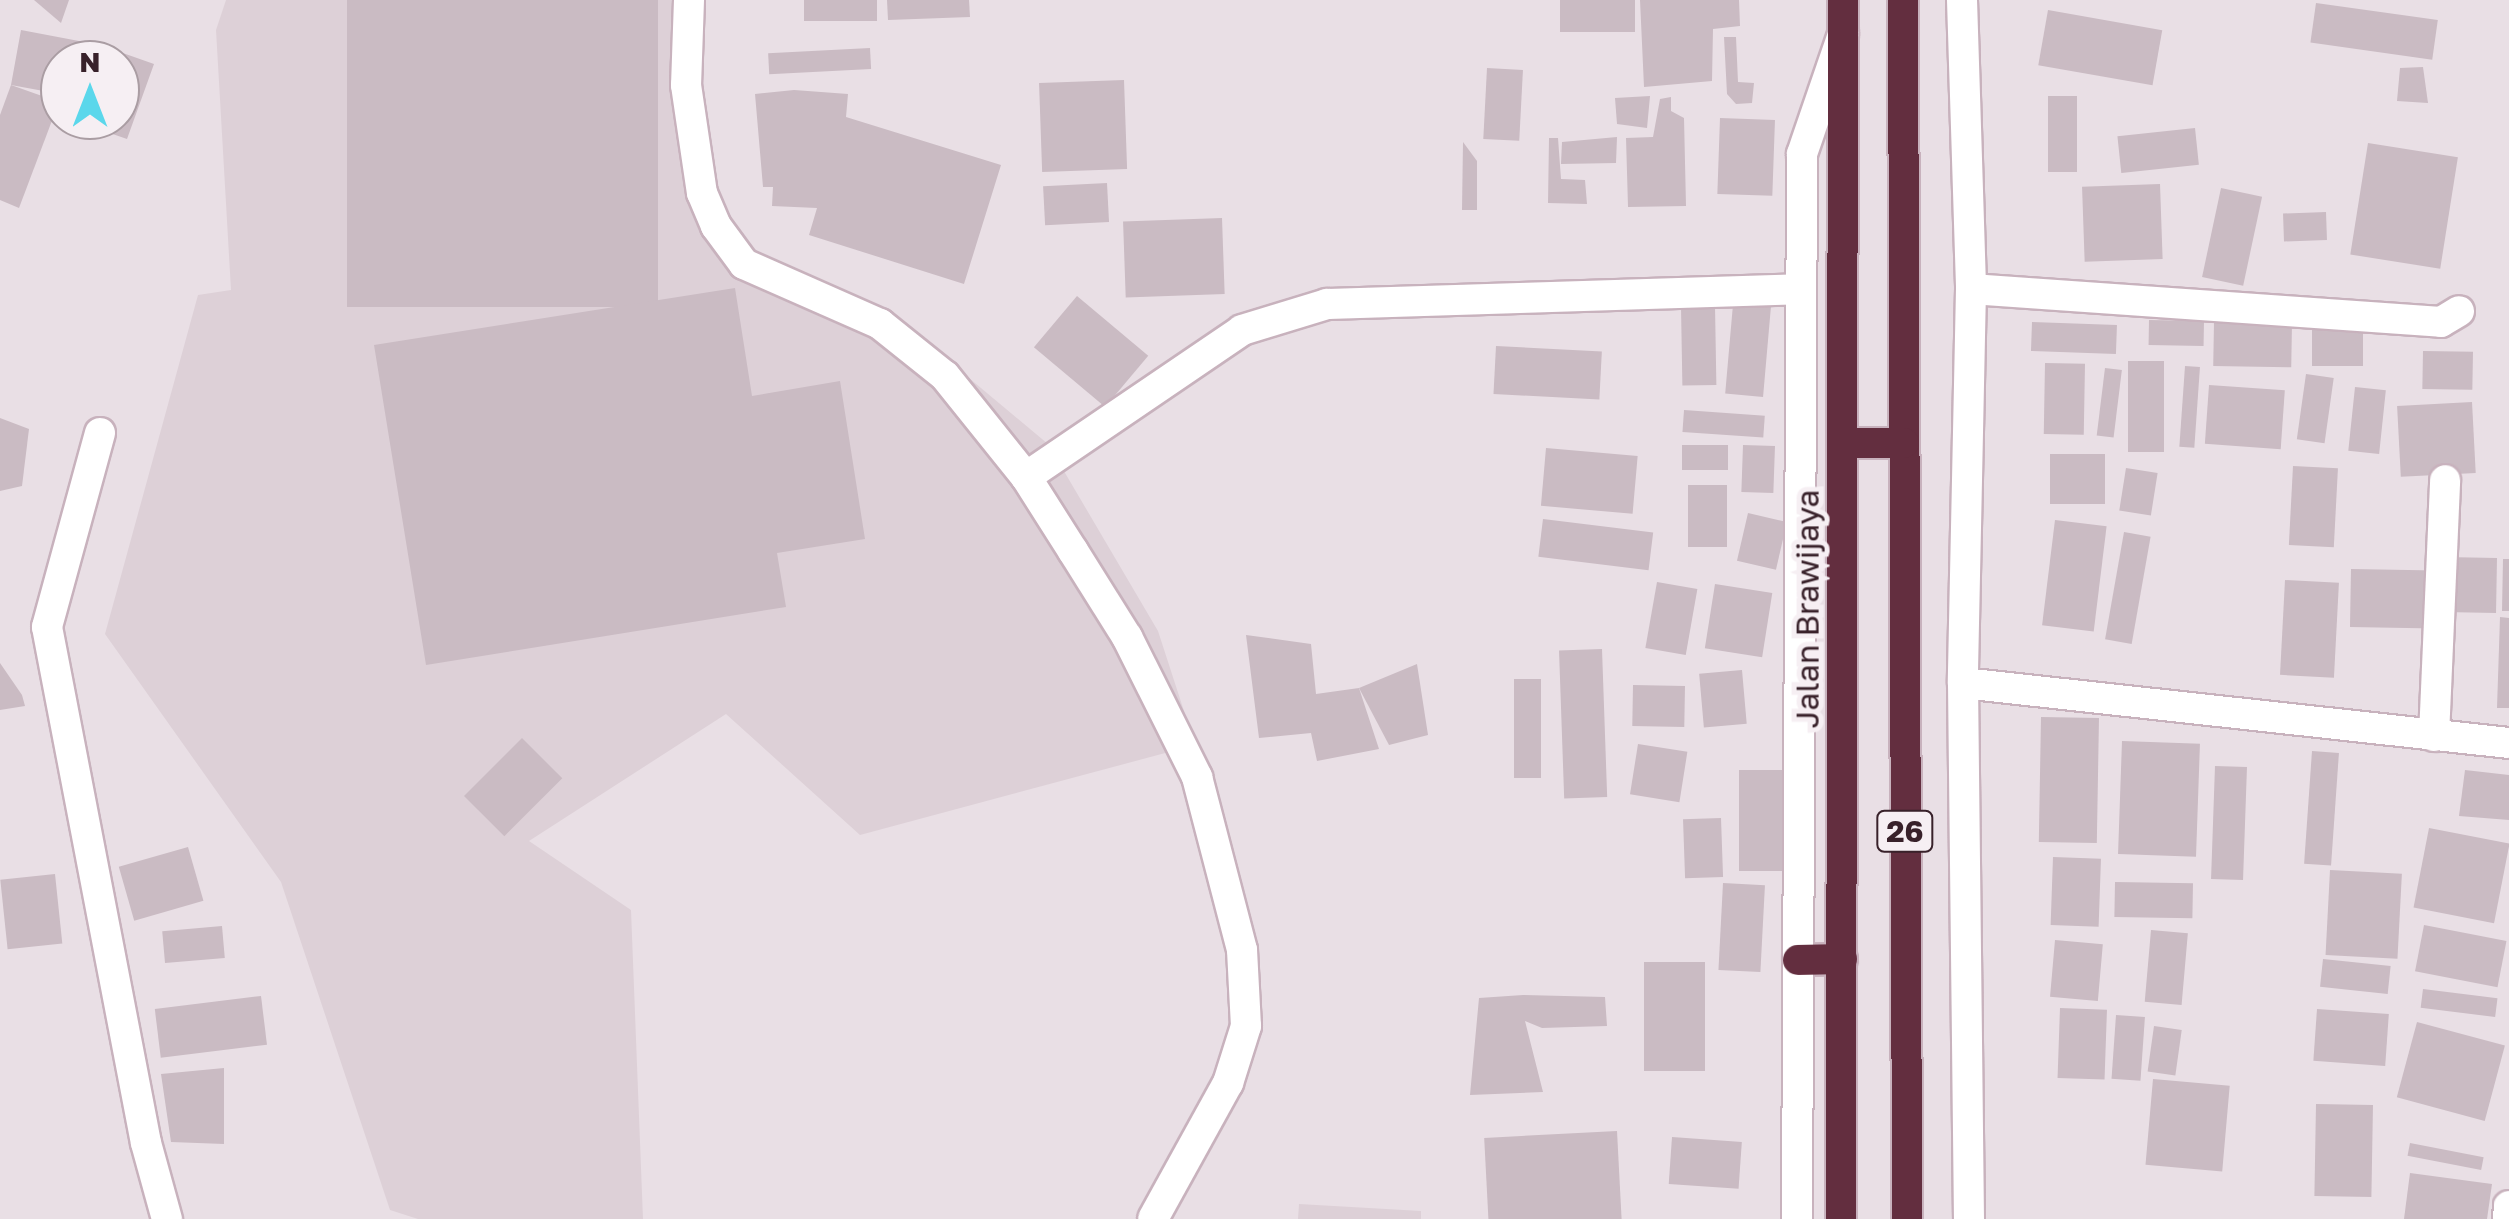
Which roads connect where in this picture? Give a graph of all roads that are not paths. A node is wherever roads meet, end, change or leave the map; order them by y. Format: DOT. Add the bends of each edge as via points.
graph roads {
  1 [pos="688,0"];
  2 [pos="1843,0"];
  3 [pos="1903,0"];
  4 [pos="1962,0"];
  5 [pos="1844,32"];
  6 [pos="1800,290"];
  7 [pos="1971,290"];
  8 [pos="2459,312"];
  9 [pos="100,433"];
  10 [pos="1843,443"];
  11 [pos="1904,443"];
  12 [pos="1026,477"];
  13 [pos="2445,480"];
  14 [pos="1963,683"];
  15 [pos="2434,736"];
  16 [pos="2509,744"];
  17 [pos="1842,959"];
  18 [pos="1798,960"];
  19 [pos="2509,1206"];
  20 [pos="168,1219"];
  21 [pos="1152,1219"];
  22 [pos="1797,1219"];
  23 [pos="1841,1219"];
  24 [pos="1907,1219"];
  25 [pos="1970,1219"];
  26 [pos="2508,1219"];
  1 -- 12 [label="street" via="686,85 702,193 716,226 744,264 880,324 945,376"];
  2 -- 5 [label="highway, Jalan Brawijaya / 26"];
  3 -- 11 [label="highway, 26"];
  4 -- 7 [label="street"];
  5 -- 6 [label="street" via="1802,154"];
  5 -- 10 [label="highway, Jalan Brawijaya / 26"];
  6 -- 12 [label="street" via="1327,304 1242,330"];
  6 -- 18 [label="street"];
  7 -- 8 [label="street" via="2441,322"];
  7 -- 14 [label="street"];
  9 -- 20 [label="street" via="47,627 146,1144"];
  10 -- 11 [label="highway"];
  10 -- 17 [label="highway, Jalan Brawijaya / 26"];
  11 -- 24 [label="highway, 26"];
  12 -- 21 [label="street" via="1126,638 1197,777 1242,950 1246,1026 1228,1083"];
  13 -- 15 [label="street"];
  14 -- 15 [label="street"];
  14 -- 25 [label="street"];
  15 -- 16 [label="street"];
  17 -- 18 [label="highway"];
  17 -- 23 [label="highway, Jalan Brawijaya / 26"];
  18 -- 22 [label="street"];
  19 -- 26 [label="street"];
}
